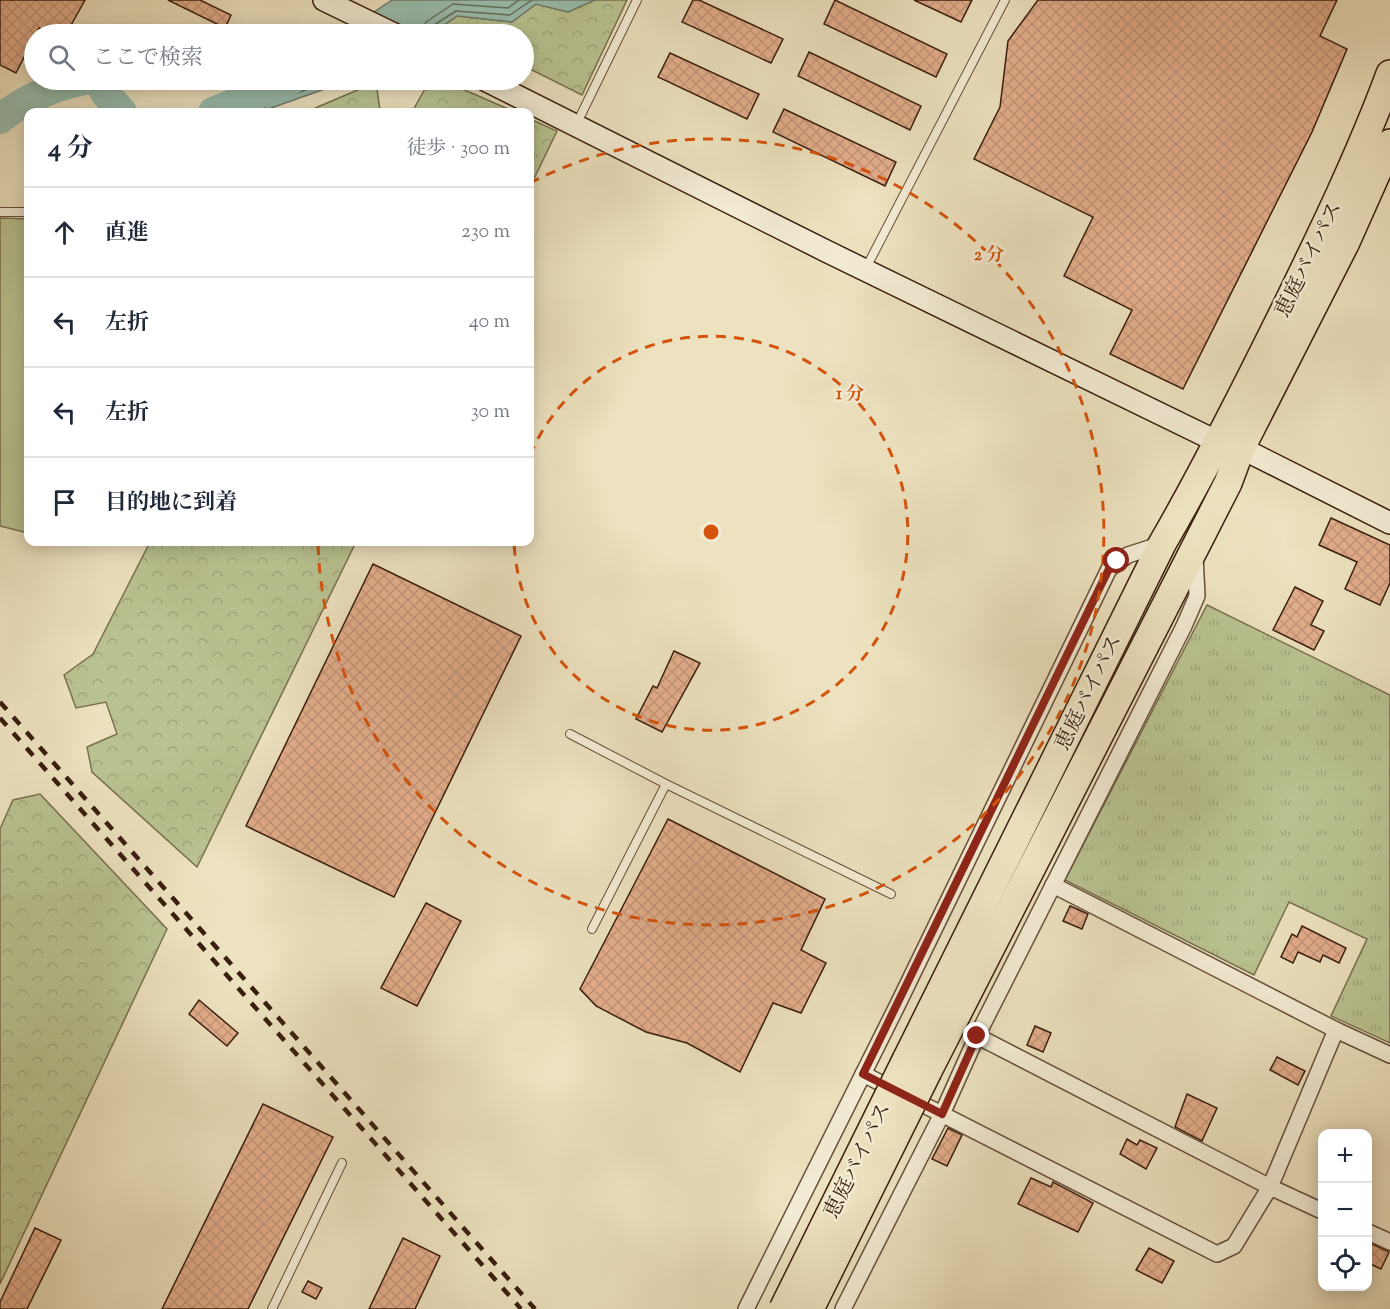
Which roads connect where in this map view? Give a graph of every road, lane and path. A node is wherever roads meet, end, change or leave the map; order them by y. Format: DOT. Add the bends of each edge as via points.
graph roads {
  1 [pos="324,0"];
  2 [pos="637,0"];
  3 [pos="1005,0"];
  4 [pos="373,24"];
  5 [pos="1390,74"];
  6 [pos="506,90"];
  7 [pos="576,124"];
  8 [pos="1390,143"];
  9 [pos="0,212"];
  10 [pos="24,212"];
  11 [pos="866,269"];
  12 [pos="1230,445"];
  13 [pos="1390,523"];
  14 [pos="1162,544"];
  15 [pos="1194,544"];
  16 [pos="570,734"];
  17 [pos="666,784"];
  18 [pos="1053,885"];
  19 [pos="891,894"];
  20 [pos="592,929"];
  21 [pos="1336,1030"];
  22 [pos="977,1036"];
  23 [pos="1390,1055"];
  24 [pos="917,1066"];
  25 [pos="863,1074"];
  26 [pos="942,1114"];
  27 [pos="342,1163"];
  28 [pos="1270,1187"];
  29 [pos="1318,1209"];
  30 [pos="1372,1234"];
  31 [pos="1390,1242"];
  32 [pos="272,1309"];
  33 [pos="746,1309"];
  34 [pos="783,1309"];
  35 [pos="810,1309"];
  36 [pos="843,1309"];
  1 -- 4 [label="street"];
  2 -- 7 [label="lane"];
  3 -- 11 [label="lane"];
  5 -- 12 [label="highway, 恵庭バイパス"];
  6 -- 7 [label="street"];
  7 -- 11 [label="street"];
  8 -- 12 [label="highway, 恵庭バイパス" via="1346,242"];
  9 -- 10 [label="lane"];
  11 -- 12 [label="street"];
  12 -- 13 [label="street"];
  12 -- 14 [label="highway, 恵庭バイパス"];
  12 -- 15 [label="highway, 恵庭バイパス" via="1228,483"];
  14 -- 24 [label="highway, 恵庭バイパス"];
  14 -- 25 [label="street" via="1128,555 1109,569"];
  15 -- 18 [label="street" via="1197,596"];
  15 -- 24 [label="highway, 恵庭バイパス"];
  16 -- 17 [label="lane"];
  17 -- 19 [label="lane"];
  17 -- 20 [label="lane"];
  18 -- 21 [label="street"];
  18 -- 22 [label="street"];
  21 -- 23 [label="street"];
  21 -- 28 [label="street"];
  22 -- 26 [label="street"];
  22 -- 28 [label="street"];
  24 -- 34 [label="highway, 恵庭バイパス, bridge"];
  24 -- 35 [label="highway, 恵庭バイパス, bridge"];
  25 -- 26 [label="street"];
  25 -- 33 [label="street"];
  26 -- 28 [label="street" via="1217,1254 1234,1246"];
  26 -- 36 [label="street"];
  27 -- 32 [label="lane"];
  28 -- 29 [label="street"];
  30 -- 31 [label="street"];
}
